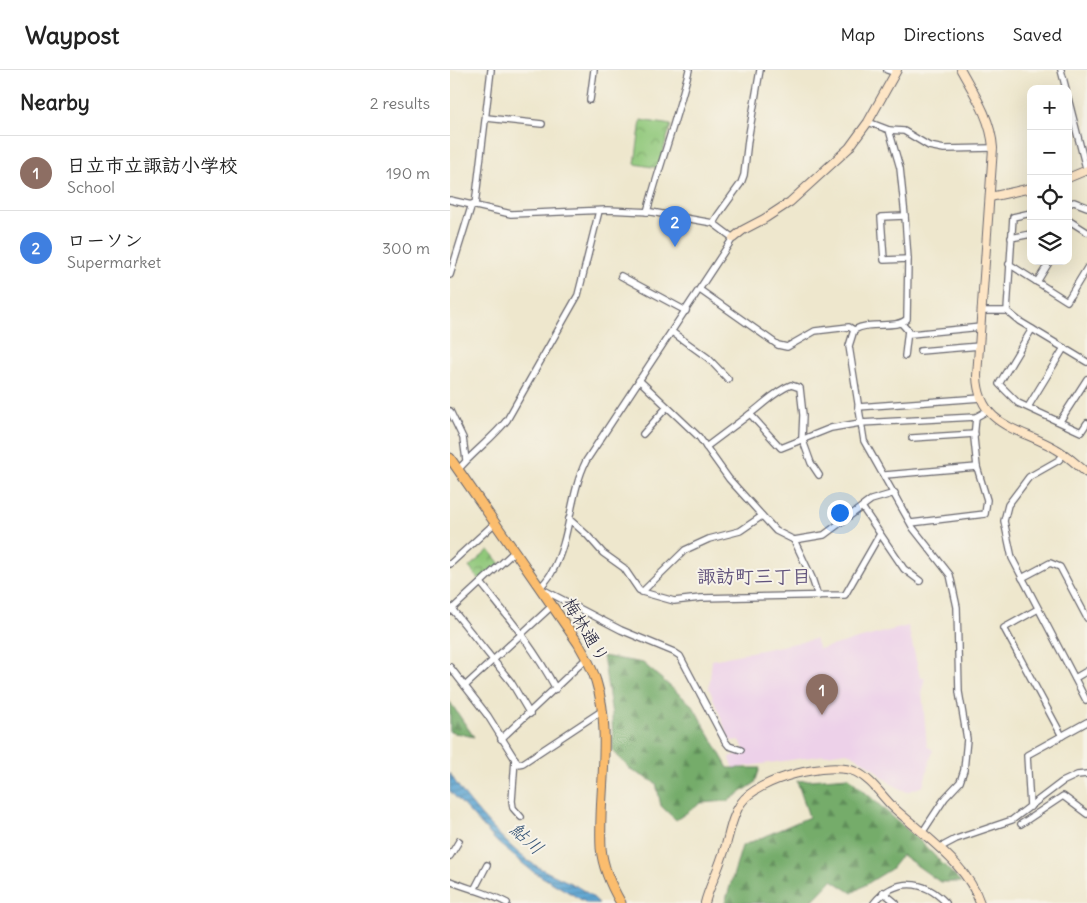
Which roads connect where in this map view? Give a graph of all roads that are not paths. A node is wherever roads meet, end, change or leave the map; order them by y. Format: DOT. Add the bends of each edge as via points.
graph roads {
  1 [pos="492,70"];
  2 [pos="594,70"];
  3 [pos="689,70"];
  4 [pos="760,70"];
  5 [pos="887,70"];
  6 [pos="961,70"];
  7 [pos="1061,70"];
  8 [pos="896,72"];
  9 [pos="1065,85"];
  10 [pos="590,100"];
  11 [pos="1072,113"];
  12 [pos="487,118"];
  13 [pos="868,122"];
  14 [pos="542,124"];
  15 [pos="889,130"];
  16 [pos="993,148"];
  17 [pos="1087,171"];
  18 [pos="1072,177"];
  19 [pos="1027,189"];
  20 [pos="990,197"];
  21 [pos="450,200"];
  22 [pos="1072,203"];
  23 [pos="474,205"];
  24 [pos="1087,208"];
  25 [pos="599,211"];
  26 [pos="647,212"];
  27 [pos="1027,214"];
  28 [pos="905,216"];
  29 [pos="713,223"];
  30 [pos="1072,223"];
  31 [pos="1087,232"];
  32 [pos="1027,235"];
  33 [pos="732,238"];
  34 [pos="1011,238"];
  35 [pos="908,259"];
  36 [pos="1009,264"];
  37 [pos="1048,265"];
  38 [pos="1087,268"];
  39 [pos="450,275"];
  40 [pos="621,276"];
  41 [pos="1037,282"];
  42 [pos="700,290"];
  43 [pos="686,311"];
  44 [pos="982,311"];
  45 [pos="1006,311"];
  46 [pos="902,324"];
  47 [pos="981,327"];
  48 [pos="1032,329"];
  49 [pos="854,330"];
  50 [pos="908,330"];
  51 [pos="672,332"];
  52 [pos="980,346"];
  53 [pos="1064,348"];
  54 [pos="920,351"];
  55 [pos="905,356"];
  56 [pos="1087,362"];
  57 [pos="728,379"];
  58 [pos="1087,379"];
  59 [pos="639,380"];
  60 [pos="981,398"];
  61 [pos="667,406"];
  62 [pos="858,407"];
  63 [pos="1028,407"];
  64 [pos="987,411"];
  65 [pos="450,412"];
  66 [pos="750,414"];
  67 [pos="976,417"];
  68 [pos="1060,421"];
  69 [pos="860,423"];
  70 [pos="1087,423"];
  71 [pos="643,434"];
  72 [pos="975,434"];
  73 [pos="802,438"];
  74 [pos="912,438"];
  75 [pos="706,446"];
  76 [pos="1064,454"];
  77 [pos="450,458"];
  78 [pos="466,460"];
  79 [pos="977,467"];
  80 [pos="458,470"];
  81 [pos="1087,473"];
  82 [pos="819,475"];
  83 [pos="885,475"];
  84 [pos="895,493"];
  85 [pos="862,507"];
  86 [pos="762,516"];
  87 [pos="569,519"];
  88 [pos="495,523"];
  89 [pos="911,524"];
  90 [pos="880,534"];
  91 [pos="794,540"];
  92 [pos="515,551"];
  93 [pos="450,564"];
  94 [pos="1022,578"];
  95 [pos="920,581"];
  96 [pos="481,583"];
  97 [pos="540,588"];
  98 [pos="639,590"];
  99 [pos="818,596"];
  100 [pos="553,605"];
  101 [pos="1038,609"];
  102 [pos="451,610"];
  103 [pos="1087,618"];
  104 [pos="522,633"];
  105 [pos="587,658"];
  106 [pos="493,660"];
  107 [pos="450,667"];
  108 [pos="1087,671"];
  109 [pos="1075,678"];
  110 [pos="465,686"];
  111 [pos="556,688"];
  112 [pos="1086,700"];
  113 [pos="603,710"];
  114 [pos="530,714"];
  115 [pos="1087,722"];
  116 [pos="1062,736"];
  117 [pos="501,739"];
  118 [pos="741,750"];
  119 [pos="515,759"];
  120 [pos="1087,774"];
  121 [pos="1030,807"];
  122 [pos="1087,814"];
  123 [pos="521,817"];
  124 [pos="1021,824"];
  125 [pos="922,833"];
  126 [pos="459,841"];
  127 [pos="939,848"];
  128 [pos="450,856"];
  129 [pos="487,865"];
  130 [pos="450,881"];
  131 [pos="474,890"];
  132 [pos="883,892"];
  133 [pos="507,903"];
  134 [pos="622,903"];
  135 [pos="705,903"];
  136 [pos="874,903"];
  137 [pos="896,903"];
  138 [pos="946,903"];
  139 [pos="980,903"];
  1 -- 12 [label="street"];
  2 -- 10 [label="street"];
  3 -- 26 [label="street"];
  4 -- 29 [label="street" via="744,175"];
  5 -- 8 [label="street"];
  6 -- 16 [label="street" via="986,117"];
  7 -- 9 [label="street"];
  8 -- 13 [label="street"];
  11 -- 17 [label="street"];
  12 -- 14 [label="street"];
  12 -- 23 [label="street"];
  13 -- 15 [label="street"];
  13 -- 33 [label="street" via="849,148 790,202"];
  15 -- 16 [label="street" via="904,131 929,146 944,149"];
  15 -- 28 [label="street" via="900,168"];
  16 -- 20 [label="street"];
  17 -- 18 [label="street"];
  19 -- 20 [label="street"];
  20 -- 44 [label="street"];
  21 -- 23 [label="street"];
  22 -- 24 [label="street"];
  23 -- 25 [label="street" via="511,214"];
  23 -- 39 [label="street"];
  25 -- 26 [label="street"];
  25 -- 78 [label="street" via="578,295 507,420"];
  26 -- 29 [label="street"];
  27 -- 34 [label="street" via="1013,217"];
  28 -- 35 [label="street"];
  28 -- 35 [label="street" via="881,217 884,260"];
  29 -- 33 [label="street"];
  30 -- 31 [label="street"];
  32 -- 34 [label="street"];
  33 -- 42 [label="street"];
  34 -- 36 [label="street"];
  35 -- 46 [label="street" via="907,319"];
  36 -- 41 [label="street"];
  36 -- 45 [label="street"];
  37 -- 41 [label="street"];
  38 -- 41 [label="street" via="1067,301"];
  40 -- 43 [label="street"];
  42 -- 43 [label="street"];
  42 -- 49 [label="street" via="778,345 787,346 816,331 849,326"];
  43 -- 51 [label="street"];
  44 -- 45 [label="street"];
  44 -- 47 [label="street"];
  45 -- 48 [label="street"];
  46 -- 49 [label="street" via="862,325"];
  46 -- 50 [label="street"];
  47 -- 50 [label="street" via="911,334"];
  47 -- 52 [label="street"];
  48 -- 53 [label="street"];
  48 -- 63 [label="street" via="1000,384 1018,403"];
  49 -- 62 [label="street" via="849,346"];
  50 -- 55 [label="street"];
  51 -- 57 [label="street" via="708,358"];
  51 -- 59 [label="street"];
  52 -- 54 [label="street"];
  52 -- 60 [label="street" via="977,376"];
  53 -- 56 [label="street"];
  53 -- 63 [label="street"];
  58 -- 68 [label="street"];
  59 -- 61 [label="street"];
  59 -- 87 [label="street" via="586,461"];
  60 -- 62 [label="street"];
  60 -- 64 [label="street"];
  61 -- 71 [label="street"];
  61 -- 75 [label="street"];
  62 -- 69 [label="street"];
  63 -- 68 [label="street"];
  64 -- 67 [label="street"];
  64 -- 76 [label="street" via="1005,426"];
  65 -- 78 [label="street" via="463,438"];
  66 -- 73 [label="street" via="781,448"];
  66 -- 73 [label="street" via="779,390 791,385 800,388"];
  66 -- 75 [label="street"];
  67 -- 69 [label="street"];
  67 -- 72 [label="street"];
  68 -- 70 [label="street" via="1081,432"];
  69 -- 73 [label="street"];
  69 -- 83 [label="street" via="864,441"];
  72 -- 74 [label="street"];
  72 -- 79 [label="street"];
  73 -- 82 [label="street"];
  75 -- 86 [label="street" via="729,479"];
  76 -- 81 [label="street"];
  76 -- 94 [label="street" via="1029,478 1008,506 1004,521 1012,558"];
  77 -- 80 [label="main road, 梅林通り"];
  78 -- 80 [label="street"];
  79 -- 83 [label="street"];
  79 -- 89 [label="street" via="987,500 985,514"];
  80 -- 88 [label="main road, 梅林通り"];
  83 -- 84 [label="street"];
  84 -- 85 [label="street" via="871,500"];
  84 -- 89 [label="street"];
  85 -- 90 [label="street"];
  85 -- 91 [label="street" via="824,535"];
  86 -- 91 [label="street" via="776,531"];
  86 -- 99 [label="street" via="740,531 709,539 685,550 642,592 674,601"];
  87 -- 97 [label="street" via="552,573"];
  87 -- 98 [label="street" via="603,553 624,568"];
  88 -- 92 [label="main road, 梅林通り"];
  88 -- 93 [label="street"];
  89 -- 125 [label="street" via="950,575 957,607 959,692 967,739 960,782"];
  90 -- 95 [label="street" via="904,569"];
  90 -- 99 [label="street" via="845,595"];
  91 -- 99 [label="street"];
  92 -- 96 [label="street"];
  92 -- 97 [label="main road, 梅林通り"];
  94 -- 101 [label="street"];
  94 -- 103 [label="street" via="1050,563 1060,567"];
  96 -- 102 [label="street"];
  96 -- 104 [label="street"];
  97 -- 100 [label="main road, 梅林通り"];
  97 -- 118 [label="street" via="680,656 726,741"];
  100 -- 104 [label="street"];
  100 -- 105 [label="main road, 梅林通り"];
  101 -- 109 [label="street"];
  101 -- 116 [label="street" via="1004,628"];
  102 -- 106 [label="street"];
  104 -- 106 [label="street"];
  104 -- 111 [label="street"];
  105 -- 111 [label="street"];
  105 -- 113 [label="main road, 梅林通り"];
  106 -- 110 [label="street"];
  106 -- 114 [label="street"];
  107 -- 110 [label="street"];
  108 -- 109 [label="street"];
  109 -- 112 [label="street"];
  110 -- 117 [label="street"];
  111 -- 114 [label="street"];
  113 -- 119 [label="street" via="523,763 518,764"];
  113 -- 134 [label="main road, 梅林通り" via="602,862"];
  114 -- 117 [label="street"];
  115 -- 116 [label="street"];
  116 -- 121 [label="street" via="1027,755"];
  117 -- 119 [label="street"];
  119 -- 123 [label="street" via="512,801 513,808"];
  120 -- 121 [label="street" via="1062,782"];
  121 -- 127 [label="street" via="1012,820"];
  122 -- 124 [label="street" via="1063,796"];
  125 -- 127 [label="street"];
  125 -- 135 [label="street" via="857,772 826,768 793,775 760,787 741,802"];
  126 -- 128 [label="street"];
  127 -- 139 [label="street" via="961,869"];
  129 -- 131 [label="street"];
  130 -- 131 [label="street"];
  131 -- 133 [label="street"];
  132 -- 136 [label="street"];
  132 -- 137 [label="street"];
  132 -- 138 [label="street" via="895,886 915,885"];
}
